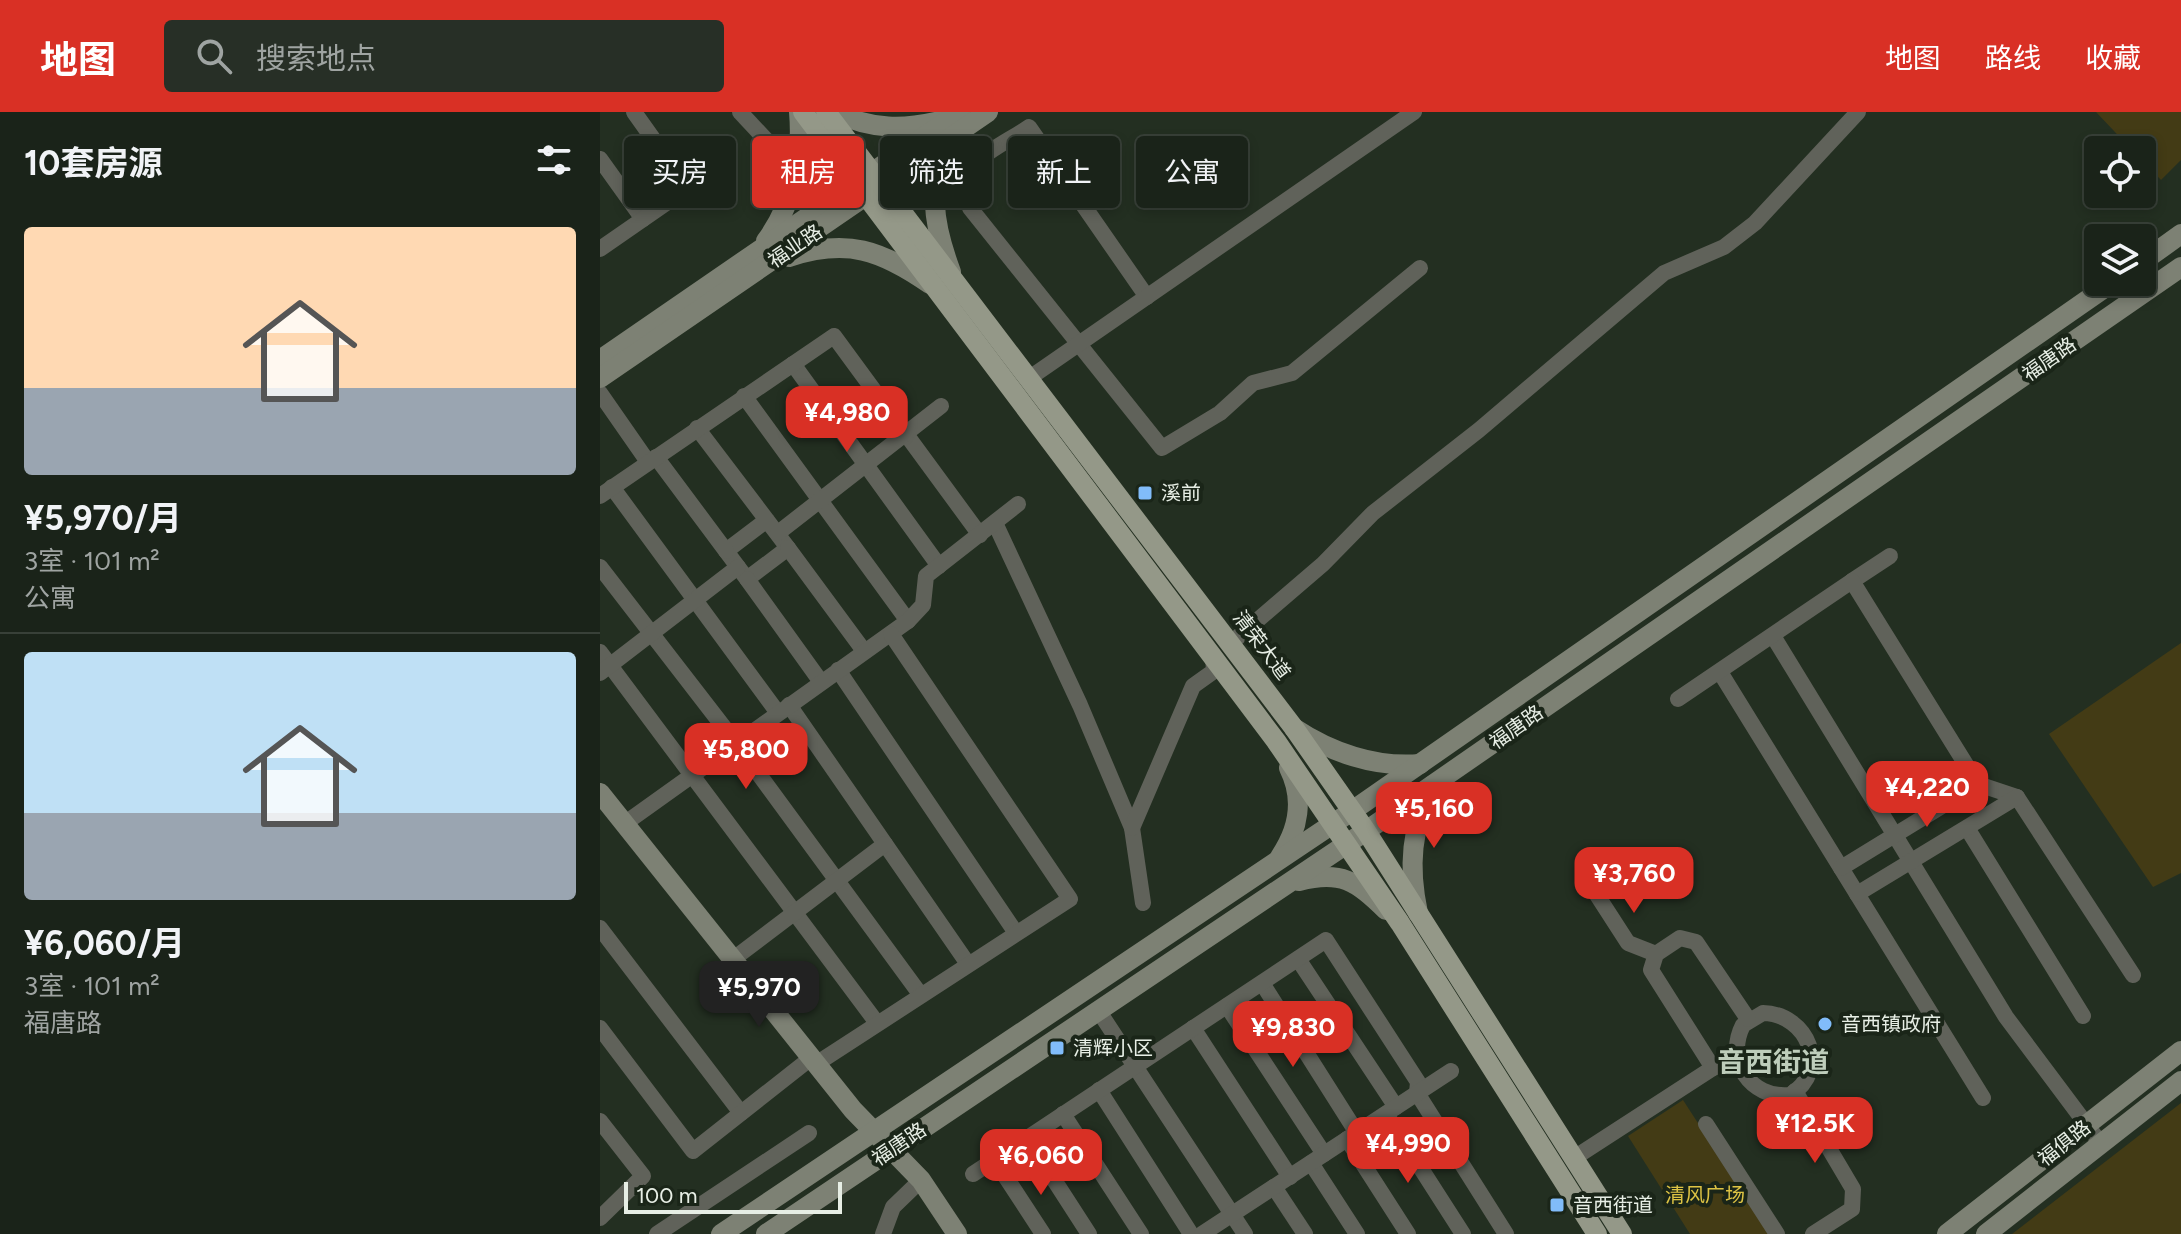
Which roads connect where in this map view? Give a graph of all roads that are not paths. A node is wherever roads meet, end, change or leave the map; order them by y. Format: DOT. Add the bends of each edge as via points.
graph roads {
  1 [pos="634,112"];
  2 [pos="740,112"];
  3 [pos="801,112"];
  4 [pos="826,112"];
  5 [pos="834,112"];
  6 [pos="988,112"];
  7 [pos="1414,112"];
  8 [pos="1858,112"];
  9 [pos="958,120"];
  10 [pos="762,136"];
  11 [pos="799,136"];
  12 [pos="600,159"];
  13 [pos="871,184"];
  14 [pos="783,208"];
  15 [pos="643,219"];
  16 [pos="2181,234"];
  17 [pos="600,249"];
  18 [pos="2156,252"];
  19 [pos="762,258"];
  20 [pos="2181,267"];
  21 [pos="1420,268"];
  22 [pos="948,286"];
  23 [pos="2093,296"];
  24 [pos="1147,297"];
  25 [pos="1079,343"];
  26 [pos="600,360"];
  27 [pos="793,364"];
  28 [pos="600,378"];
  29 [pos="1028,379"];
  30 [pos="600,393"];
  31 [pos="744,396"];
  32 [pos="941,406"];
  33 [pos="697,428"];
  34 [pos="904,434"];
  35 [pos="652,459"];
  36 [pos="867,464"];
  37 [pos="606,491"];
  38 [pos="821,499"];
  39 [pos="1018,504"];
  40 [pos="995,523"];
  41 [pos="772,526"];
  42 [pos="980,535"];
  43 [pos="788,548"];
  44 [pos="726,551"];
  45 [pos="1890,556"];
  46 [pos="939,566"];
  47 [pos="600,567"];
  48 [pos="743,573"];
  49 [pos="1852,581"];
  50 [pos="696,599"];
  51 [pos="908,621"];
  52 [pos="651,633"];
  53 [pos="891,634"];
  54 [pos="1773,636"];
  55 [pos="1231,643"];
  56 [pos="864,651"];
  57 [pos="1213,656"];
  58 [pos="603,663"];
  59 [pos="838,670"];
  60 [pos="1720,672"];
  61 [pos="821,682"];
  62 [pos="1678,699"];
  63 [pos="784,709"];
  64 [pos="1294,728"];
  65 [pos="1276,741"];
  66 [pos="736,743"];
  67 [pos="1420,764"];
  68 [pos="692,774"];
  69 [pos="1433,784"];
  70 [pos="1978,784"];
  71 [pos="2017,797"];
  72 [pos="603,805"];
  73 [pos="1352,811"];
  74 [pos="624,824"];
  75 [pos="1333,824"];
  76 [pos="1132,828"];
  77 [pos="1967,828"];
  78 [pos="1366,831"];
  79 [pos="1896,834"];
  80 [pos="885,844"];
  81 [pos="1346,844"];
  82 [pos="1912,861"];
  83 [pos="1275,864"];
  84 [pos="1841,868"];
  85 [pos="836,881"];
  86 [pos="1287,884"];
  87 [pos="1857,894"];
  88 [pos="1597,895"];
  89 [pos="1143,903"];
  90 [pos="794,912"];
  91 [pos="1418,913"];
  92 [pos="1400,923"];
  93 [pos="600,928"];
  94 [pos="1016,933"];
  95 [pos="1656,954"];
  96 [pos="1298,959"];
  97 [pos="732,960"];
  98 [pos="968,964"];
  99 [pos="2133,975"];
  100 [pos="1262,983"];
  101 [pos="920,994"];
  102 [pos="1227,1006"];
  103 [pos="1098,1010"];
  104 [pos="2083,1016"];
  105 [pos="1748,1019"];
  106 [pos="877,1023"];
  107 [pos="600,1028"];
  108 [pos="1193,1028"];
  109 [pos="2181,1051"];
  110 [pos="1736,1053"];
  111 [pos="813,1061"];
  112 [pos="1135,1066"];
  113 [pos="1713,1068"];
  114 [pos="1451,1071"];
  115 [pos="2181,1081"];
  116 [pos="1099,1090"];
  117 [pos="1795,1091"];
  118 [pos="1417,1093"];
  119 [pos="1983,1098"];
  120 [pos="1391,1110"];
  121 [pos="741,1113"];
  122 [pos="1063,1114"];
  123 [pos="600,1121"];
  124 [pos="1706,1124"];
  125 [pos="2087,1125"];
  126 [pos="809,1133"];
  127 [pos="873,1133"];
  128 [pos="1352,1136"];
  129 [pos="1027,1138"];
  130 [pos="2101,1144"];
  131 [pos="889,1150"];
  132 [pos="1318,1158"];
  133 [pos="1574,1158"];
  134 [pos="994,1159"];
  135 [pos="973,1174"];
  136 [pos="1290,1177"];
  137 [pos="921,1180"];
  138 [pos="1274,1187"];
  139 [pos="1232,1214"];
  140 [pos="600,1217"];
  141 [pos="657,1234"];
  142 [pos="721,1234"];
  143 [pos="766,1234"];
  144 [pos="883,1234"];
  145 [pos="957,1234"];
  146 [pos="1043,1234"];
  147 [pos="1089,1234"];
  148 [pos="1141,1234"];
  149 [pos="1191,1234"];
  150 [pos="1202,1234"];
  151 [pos="1245,1234"];
  152 [pos="1305,1234"];
  153 [pos="1357,1234"];
  154 [pos="1408,1234"];
  155 [pos="1463,1234"];
  156 [pos="1506,1234"];
  157 [pos="1597,1234"];
  158 [pos="1622,1234"];
  159 [pos="1777,1234"];
  160 [pos="1813,1234"];
  161 [pos="1947,1234"];
  162 [pos="1986,1234"];
  1 -- 15 [label="street" via="688,188"];
  2 -- 10 [label="street"];
  3 -- 11 [label="street"];
  3 -- 13 [label="main road, 清荣大道"];
  4 -- 13 [label="main road, 清荣大道"];
  5 -- 9 [label="street" via="871,127"];
  6 -- 9 [label="street, 福业路"];
  7 -- 24 [label="street"];
  8 -- 55 [label="street" via="1755,223 1724,247 1664,273 1373,513"];
  9 -- 13 [label="street, 福业路"];
  9 -- 22 [label="street" via="936,175 934,196"];
  12 -- 15 [label="street"];
  13 -- 19 [label="street, 福业路"];
  13 -- 22 [label="main road, 清荣大道"];
  14 -- 19 [label="street"];
  15 -- 17 [label="street"];
  16 -- 18 [label="street"];
  19 -- 22 [label="street" via="842,245"];
  19 -- 26 [label="street, 福业路"];
  19 -- 28 [label="street, 福业路"];
  20 -- 69 [label="street, 福唐路"];
  21 -- 25 [label="street" via="1292,373 1253,383 1220,413 1162,448"];
  22 -- 29 [label="main road, 清荣大道"];
  22 -- 57 [label="main road, 清荣大道"];
  23 -- 67 [label="street, 福唐路"];
  24 -- 25 [label="street"];
  24 -- 25 [label="street" via="1029,127 971,167 964,186 970,208"];
  25 -- 29 [label="street"];
  27 -- 31 [label="street"];
  27 -- 34 [label="street" via="834,336"];
  27 -- 36 [label="street"];
  29 -- 55 [label="main road, 清荣大道"];
  30 -- 35 [label="street"];
  31 -- 33 [label="street"];
  31 -- 38 [label="street"];
  32 -- 34 [label="street"];
  33 -- 35 [label="street"];
  33 -- 41 [label="street"];
  34 -- 36 [label="street"];
  34 -- 42 [label="street"];
  35 -- 37 [label="street"];
  35 -- 44 [label="street"];
  36 -- 38 [label="street"];
  36 -- 46 [label="street"];
  37 -- 50 [label="street"];
  38 -- 41 [label="street"];
  38 -- 51 [label="street"];
  39 -- 40 [label="street"];
  40 -- 42 [label="street"];
  40 -- 76 [label="street"];
  41 -- 43 [label="street"];
  41 -- 44 [label="street"];
  42 -- 46 [label="street"];
  43 -- 48 [label="street"];
  43 -- 56 [label="street"];
  44 -- 48 [label="street"];
  45 -- 49 [label="street"];
  46 -- 51 [label="street" via="926,576 923,605"];
  47 -- 52 [label="street"];
  48 -- 50 [label="street"];
  48 -- 61 [label="street"];
  49 -- 54 [label="street"];
  49 -- 70 [label="street"];
  50 -- 52 [label="street"];
  50 -- 63 [label="street"];
  51 -- 53 [label="street"];
  52 -- 58 [label="street"];
  52 -- 66 [label="street"];
  53 -- 56 [label="street"];
  53 -- 94 [label="street" via="1070,899"];
  54 -- 60 [label="street"];
  54 -- 79 [label="street"];
  55 -- 64 [label="main road, 清荣大道"];
  56 -- 59 [label="street"];
  57 -- 65 [label="main road, 清荣大道"];
  57 -- 76 [label="street" via="1214,671 1193,686"];
  58 -- 68 [label="street"];
  59 -- 61 [label="street"];
  59 -- 94 [label="street"];
  60 -- 62 [label="street"];
  60 -- 84 [label="street"];
  61 -- 63 [label="street"];
  63 -- 66 [label="street"];
  63 -- 80 [label="street"];
  64 -- 67 [label="street" via="1378,764"];
  64 -- 73 [label="main road, 清荣大道"];
  65 -- 75 [label="main road, 清荣大道"];
  65 -- 83 [label="street" via="1298,787 1298,805 1291,840"];
  66 -- 68 [label="street"];
  66 -- 85 [label="street"];
  67 -- 73 [label="street, 福唐路"];
  68 -- 74 [label="street"];
  68 -- 90 [label="street"];
  69 -- 78 [label="street, 福唐路"];
  69 -- 91 [label="street" via="1412,848"];
  70 -- 71 [label="street"];
  70 -- 79 [label="street"];
  71 -- 77 [label="street"];
  71 -- 99 [label="street"];
  72 -- 74 [label="street"];
  73 -- 75 [label="street, 福唐路"];
  73 -- 78 [label="main road, 清荣大道"];
  74 -- 97 [label="street"];
  75 -- 81 [label="main road, 清荣大道"];
  75 -- 83 [label="street, 福唐路"];
  76 -- 89 [label="street"];
  77 -- 82 [label="street"];
  77 -- 104 [label="street"];
  78 -- 81 [label="street, 福唐路"];
  78 -- 91 [label="main road, 清荣大道"];
  79 -- 82 [label="street"];
  79 -- 84 [label="street"];
  80 -- 85 [label="street"];
  80 -- 98 [label="street"];
  81 -- 86 [label="street, 福唐路"];
  81 -- 92 [label="main road, 清荣大道"];
  82 -- 87 [label="street"];
  82 -- 125 [label="street" via="2006,1017"];
  83 -- 127 [label="street, 福唐路"];
  84 -- 87 [label="street"];
  85 -- 90 [label="street"];
  85 -- 101 [label="street"];
  86 -- 92 [label="street" via="1324,875 1345,878"];
  86 -- 103 [label="street, 福唐路"];
  87 -- 119 [label="street"];
  88 -- 95 [label="street" via="1628,943"];
  90 -- 97 [label="street"];
  90 -- 106 [label="street"];
  91 -- 133 [label="main road, 清荣大道"];
  92 -- 157 [label="main road, 清荣大道"];
  93 -- 121 [label="street"];
  94 -- 98 [label="street"];
  95 -- 105 [label="street" via="1680,938 1696,942"];
  95 -- 113 [label="street" via="1651,970"];
  96 -- 100 [label="street"];
  96 -- 118 [label="street" via="1326,940 1418,1082"];
  96 -- 120 [label="street"];
  97 -- 111 [label="street"];
  98 -- 101 [label="street"];
  100 -- 102 [label="street"];
  100 -- 128 [label="street"];
  101 -- 106 [label="street"];
  102 -- 108 [label="street"];
  102 -- 132 [label="street"];
  103 -- 112 [label="street"];
  103 -- 131 [label="street, 福唐路"];
  105 -- 110 [label="street" via="1737,1035"];
  105 -- 117 [label="street" via="1776,1013 1794,1022 1807,1040 1813,1064 1810,1077"];
  106 -- 111 [label="street"];
  107 -- 121 [label="street" via="693,1151"];
  108 -- 112 [label="street"];
  108 -- 136 [label="street"];
  109 -- 125 [label="street, 福俱路"];
  110 -- 113 [label="street"];
  110 -- 117 [label="street" via="1751,1083 1763,1092 1779,1096"];
  111 -- 121 [label="street"];
  111 -- 127 [label="street"];
  112 -- 116 [label="street"];
  112 -- 139 [label="street"];
  113 -- 133 [label="street"];
  114 -- 118 [label="street"];
  115 -- 130 [label="street, 福俱路"];
  116 -- 122 [label="street"];
  116 -- 149 [label="street"];
  117 -- 160 [label="street" via="1853,1189 1852,1209"];
  118 -- 120 [label="street"];
  118 -- 156 [label="street"];
  120 -- 128 [label="street"];
  120 -- 155 [label="street"];
  122 -- 129 [label="street"];
  122 -- 148 [label="street"];
  123 -- 140 [label="street" via="643,1176"];
  124 -- 159 [label="street"];
  125 -- 130 [label="street"];
  125 -- 161 [label="street, 福俱路"];
  126 -- 141 [label="street"];
  127 -- 131 [label="street"];
  127 -- 142 [label="street, 福唐路"];
  128 -- 132 [label="street"];
  128 -- 154 [label="street"];
  129 -- 134 [label="street"];
  129 -- 147 [label="street"];
  130 -- 162 [label="street, 福俱路"];
  131 -- 137 [label="street"];
  131 -- 143 [label="street, 福唐路"];
  132 -- 136 [label="street"];
  132 -- 153 [label="street"];
  133 -- 158 [label="main road, 清荣大道"];
  134 -- 135 [label="street"];
  134 -- 146 [label="street"];
  136 -- 138 [label="street"];
  137 -- 144 [label="street" via="893,1207"];
  137 -- 145 [label="street"];
  138 -- 139 [label="street"];
  138 -- 152 [label="street"];
  139 -- 150 [label="street"];
  139 -- 151 [label="street"];
}
